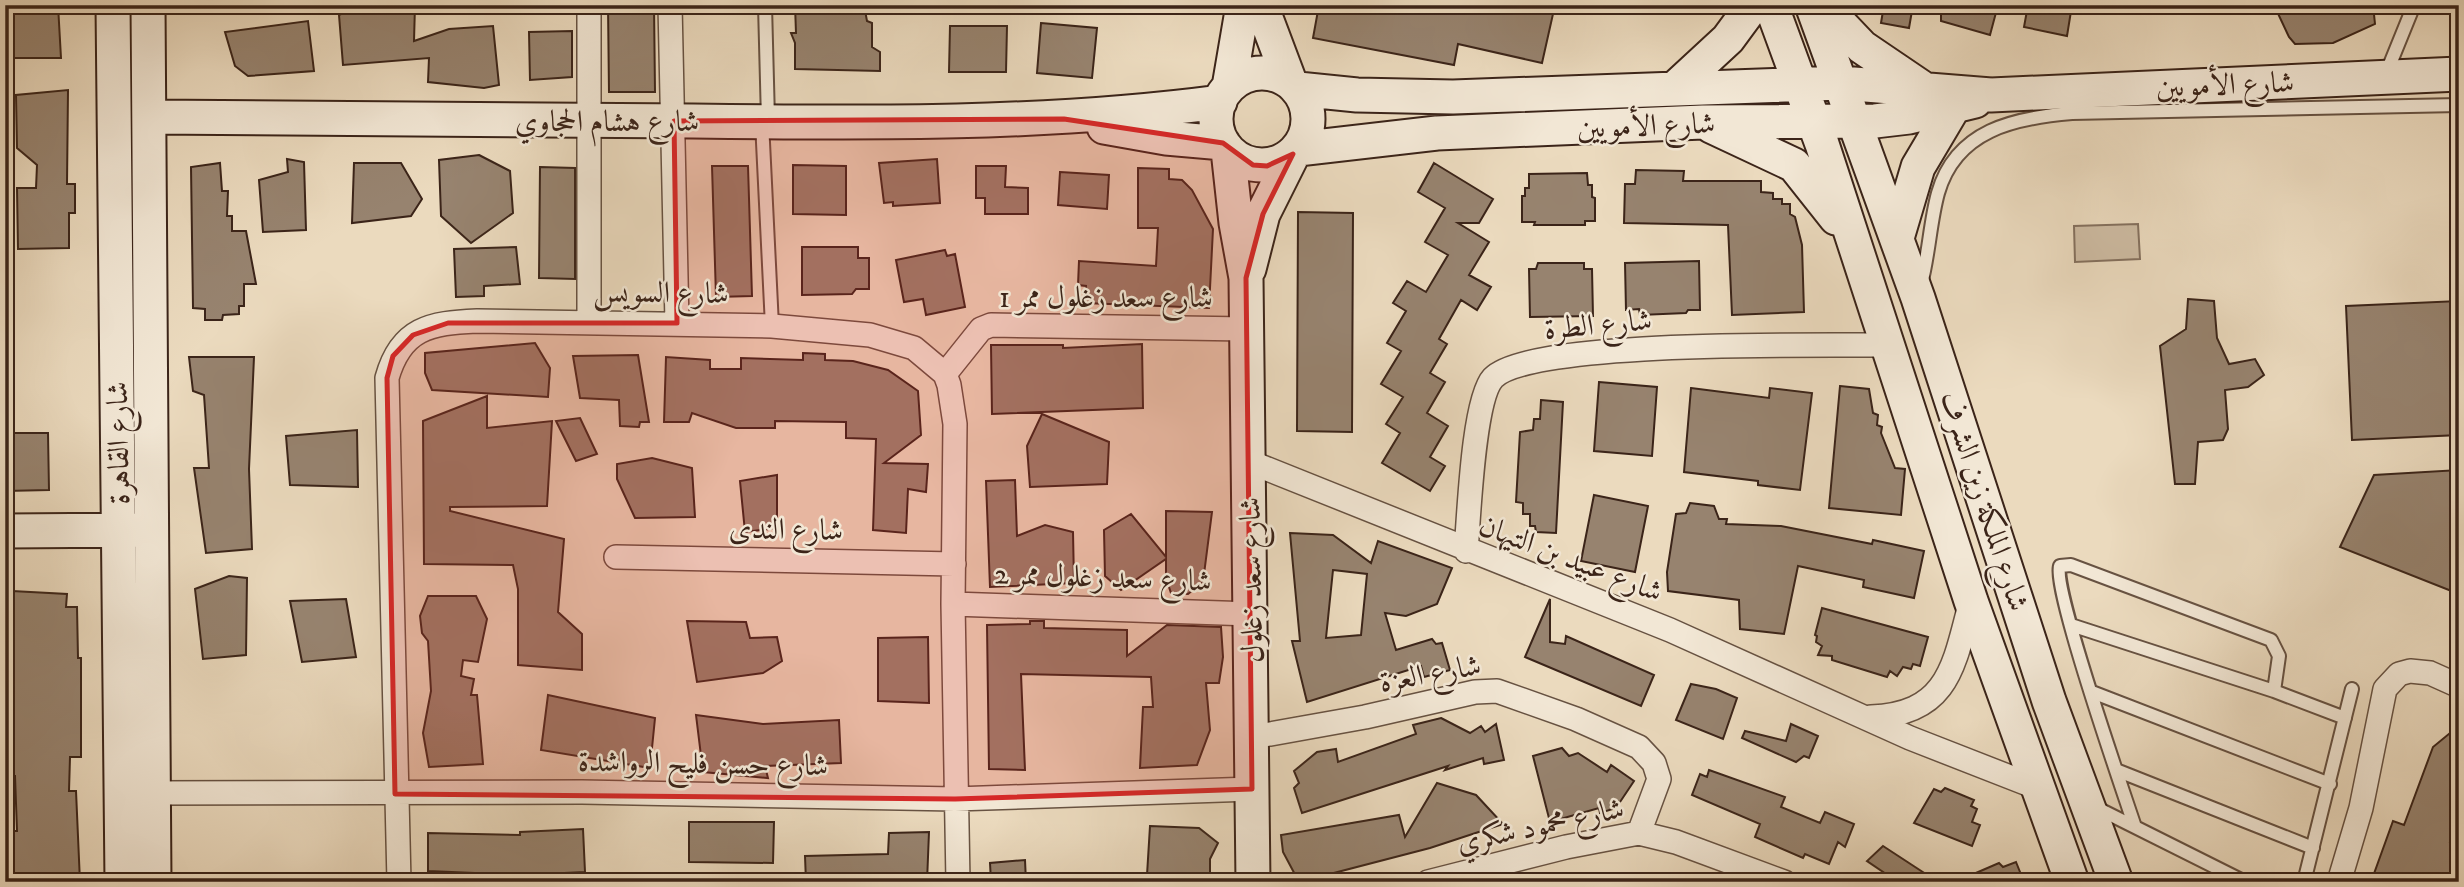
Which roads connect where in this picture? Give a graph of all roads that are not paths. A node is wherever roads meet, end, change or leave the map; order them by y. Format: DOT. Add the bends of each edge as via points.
graph roads {
  1 [pos="113,5"];
  2 [pos="148,5"];
  3 [pos="589,5"];
  4 [pos="670,5"];
  5 [pos="765,5"];
  6 [pos="1243,5"];
  7 [pos="1261,5"];
  8 [pos="1752,5"];
  9 [pos="1771,5"];
  10 [pos="1812,5"];
  11 [pos="1822,5"];
  12 [pos="2414,5"];
  13 [pos="2459,74"];
  14 [pos="2386,78"];
  15 [pos="1841,83"];
  16 [pos="1294,86"];
  17 [pos="1802,86"];
  18 [pos="1675,88"];
  19 [pos="1923,89"];
  20 [pos="1224,94"];
  21 [pos="1991,95"];
  22 [pos="2459,105"];
  23 [pos="1953,108"];
  24 [pos="150,117"];
  25 [pos="1063,119"];
  26 [pos="1856,120"];
  27 [pos="674,121"];
  28 [pos="1814,121"];
  29 [pos="588,122"];
  30 [pos="765,122"];
  31 [pos="1703,122"];
  32 [pos="1226,147"];
  33 [pos="1296,151"];
  34 [pos="1897,238"];
  35 [pos="1857,249"];
  36 [pos="1246,278"];
  37 [pos="1918,298"];
  38 [pos="589,322"];
  39 [pos="677,323"];
  40 [pos="772,326"];
  41 [pos="1247,329"];
  42 [pos="1888,345"];
  43 [pos="945,374"];
  44 [pos="1250,462"];
  45 [pos="134,530"];
  46 [pos="5,531"];
  47 [pos="1465,551"];
  48 [pos="616,557"];
  49 [pos="954,564"];
  50 [pos="1971,601"];
  51 [pos="953,604"];
  52 [pos="1251,614"];
  53 [pos="2071,625"];
  54 [pos="2459,686"];
  55 [pos="2352,689"];
  56 [pos="2274,691"];
  57 [pos="2092,692"];
  58 [pos="1867,717"];
  59 [pos="2345,718"];
  60 [pos="1253,737"];
  61 [pos="2116,770"];
  62 [pos="2330,784"];
  63 [pos="2038,788"];
  64 [pos="1252,789"];
  65 [pos="152,793"];
  66 [pos="395,794"];
  67 [pos="955,799"];
  68 [pos="2086,803"];
  69 [pos="2135,827"];
  70 [pos="1639,834"];
  71 [pos="2313,848"];
  72 [pos="1504,872"];
  73 [pos="122,882"];
  74 [pos="154,882"];
  75 [pos="399,882"];
  76 [pos="958,882"];
  77 [pos="1253,882"];
  78 [pos="1428,882"];
  79 [pos="1784,882"];
  80 [pos="2072,882"];
  81 [pos="2116,882"];
  82 [pos="2245,882"];
  83 [pos="2304,882"];
  84 [pos="2339,882"];
  1 -- 45 [label="main road, شارع القاهرة"];
  2 -- 24 [label="main road, شارع القاهرة"];
  3 -- 29 [label="street"];
  4 -- 27 [label="street"];
  5 -- 30 [label="lane"];
  6 -- 20 [label="main road"];
  7 -- 16 [label="main road"];
  8 -- 18 [label="main road" via="1728,39"];
  9 -- 17 [label="main road, شارع الملكة زين الشرف"];
  10 -- 15 [label="main road, شارع الملكة زين الشرف"];
  11 -- 19 [label="main road" via="1862,47"];
  12 -- 14 [label="lane"];
  13 -- 14 [label="main road, شارع الأمويين"];
  14 -- 21 [label="main road, شارع الأمويين"];
  15 -- 17 [label="main road, شارع الأمويين"];
  15 -- 19 [label="main road, شارع الأمويين"];
  15 -- 26 [label="main road, شارع الملكة زين الشرف"];
  16 -- 18 [label="main road, شارع الأمويين" via="1404,97"];
  16 -- 20 [label="main road" via="1279,76 1252,74"];
  16 -- 33 [label="main road" via="1306,103 1309,119"];
  17 -- 18 [label="main road, شارع الأمويين"];
  17 -- 28 [label="main road, شارع الملكة زين الشرف"];
  19 -- 21 [label="main road, شارع الأمويين"];
  20 -- 25 [label="main road, شارع هشام الحجاوي"];
  20 -- 32 [label="main road" via="1217,130"];
  21 -- 23 [label="main road, شارع الأمويين"];
  22 -- 37 [label="lane" via="2072,113 2001,127 1967,145 1946,171 1937,194"];
  23 -- 26 [label="main road, شارع الأمويين" via="1909,117"];
  23 -- 34 [label="main road" via="1918,167"];
  24 -- 29 [label="main road, شارع هشام الحجاوي"];
  24 -- 45 [label="main road, شارع القاهرة"];
  25 -- 30 [label="main road, شارع هشام الحجاوي"];
  25 -- 32 [label="main road, شارع هشام الحجاوي"];
  26 -- 28 [label="main road, شارع الأمويين"];
  26 -- 34 [label="main road, شارع الملكة زين الشرف"];
  27 -- 29 [label="main road, شارع هشام الحجاوي"];
  27 -- 30 [label="main road, شارع هشام الحجاوي"];
  27 -- 39 [label="street"];
  28 -- 31 [label="main road, شارع الأمويين"];
  28 -- 35 [label="main road, شارع الملكة زين الشرف"];
  29 -- 38 [label="street"];
  30 -- 40 [label="lane"];
  31 -- 33 [label="main road, شارع الأمويين" via="1437,133"];
  31 -- 35 [label="main road" via="1794,165"];
  32 -- 33 [label="main road" via="1253,165 1267,166"];
  32 -- 36 [label="main road, شارع سعد زغلول"];
  33 -- 36 [label="main road, شارع سعد زغلول" via="1263,214"];
  34 -- 37 [label="main road, شارع الملكة زين الشرف"];
  35 -- 42 [label="main road, شارع الملكة زين الشرف"];
  36 -- 41 [label="main road, شارع سعد زغلول"];
  37 -- 68 [label="main road, شارع الملكة زين الشرف"];
  38 -- 39 [label="street, شارع السويس"];
  38 -- 66 [label="street, شارع السويس" via="448,323 412,335 393,356 387,378"];
  39 -- 40 [label="street, شارع السويس"];
  40 -- 43 [label="street, شارع السويس" via="898,340 931,359"];
  41 -- 43 [label="street, شارع سعد زغلول ممر 1" via="998,324 981,329"];
  41 -- 44 [label="main road, شارع سعد زغلول"];
  42 -- 47 [label="street, شارع الطرة" via="1614,350 1550,357 1507,370 1494,377 1481,405"];
  42 -- 50 [label="main road, شارع الملكة زين الشرف"];
  43 -- 49 [label="street" via="955,424"];
  44 -- 47 [label="street, شارع عبيد بن التيهان"];
  44 -- 52 [label="main road, شارع سعد زغلول"];
  45 -- 46 [label="main road"];
  45 -- 65 [label="main road, شارع القاهرة"];
  45 -- 73 [label="main road, شارع القاهرة"];
  47 -- 58 [label="street, شارع عبيد بن التيهان" via="1670,630"];
  48 -- 49 [label="street, شارع الندى"];
  49 -- 51 [label="street"];
  50 -- 58 [label="street" via="1960,645 1936,693 1910,712"];
  50 -- 63 [label="main road, شارع الملكة زين الشرف"];
  51 -- 52 [label="street, شارع سعد زغلول ممر 2"];
  51 -- 67 [label="street"];
  52 -- 60 [label="main road, شارع سعد زغلول"];
  53 -- 56 [label="lane"];
  53 -- 56 [label="lane" via="2057,571 2065,564 2271,640 2279,656"];
  53 -- 57 [label="lane"];
  54 -- 84 [label="street" via="2430,673 2410,671 2399,674 2385,689 2361,808"];
  55 -- 59 [label="lane"];
  56 -- 59 [label="lane"];
  57 -- 61 [label="lane"];
  57 -- 62 [label="lane"];
  58 -- 63 [label="street, شارع عبيد بن التيهان"];
  59 -- 62 [label="lane"];
  60 -- 64 [label="main road, شارع سعد زغلول"];
  60 -- 70 [label="street, شارع العزة" via="1497,691 1622,738 1648,755 1659,779"];
  61 -- 69 [label="lane"];
  61 -- 71 [label="lane"];
  62 -- 71 [label="lane"];
  63 -- 80 [label="main road, شارع الملكة زين الشرف"];
  64 -- 67 [label="street, شارع حسن فليح الرواشدة"];
  64 -- 77 [label="main road, شارع سعد زغلول"];
  65 -- 66 [label="street, شارع حسن فليح الرواشدة"];
  65 -- 74 [label="main road, شارع القاهرة"];
  66 -- 67 [label="street, شارع حسن فليح الرواشدة" via="582,792"];
  66 -- 75 [label="street, شارع السويس"];
  67 -- 76 [label="street"];
  68 -- 69 [label="lane"];
  68 -- 81 [label="main road, شارع الملكة زين الشرف"];
  69 -- 82 [label="lane"];
  70 -- 72 [label="street, شارع محمود شكري"];
  70 -- 79 [label="street, شارع محمود شكري" via="1676,842"];
  71 -- 83 [label="lane"];
  72 -- 78 [label="street, شارع محمود شكري"];
}
